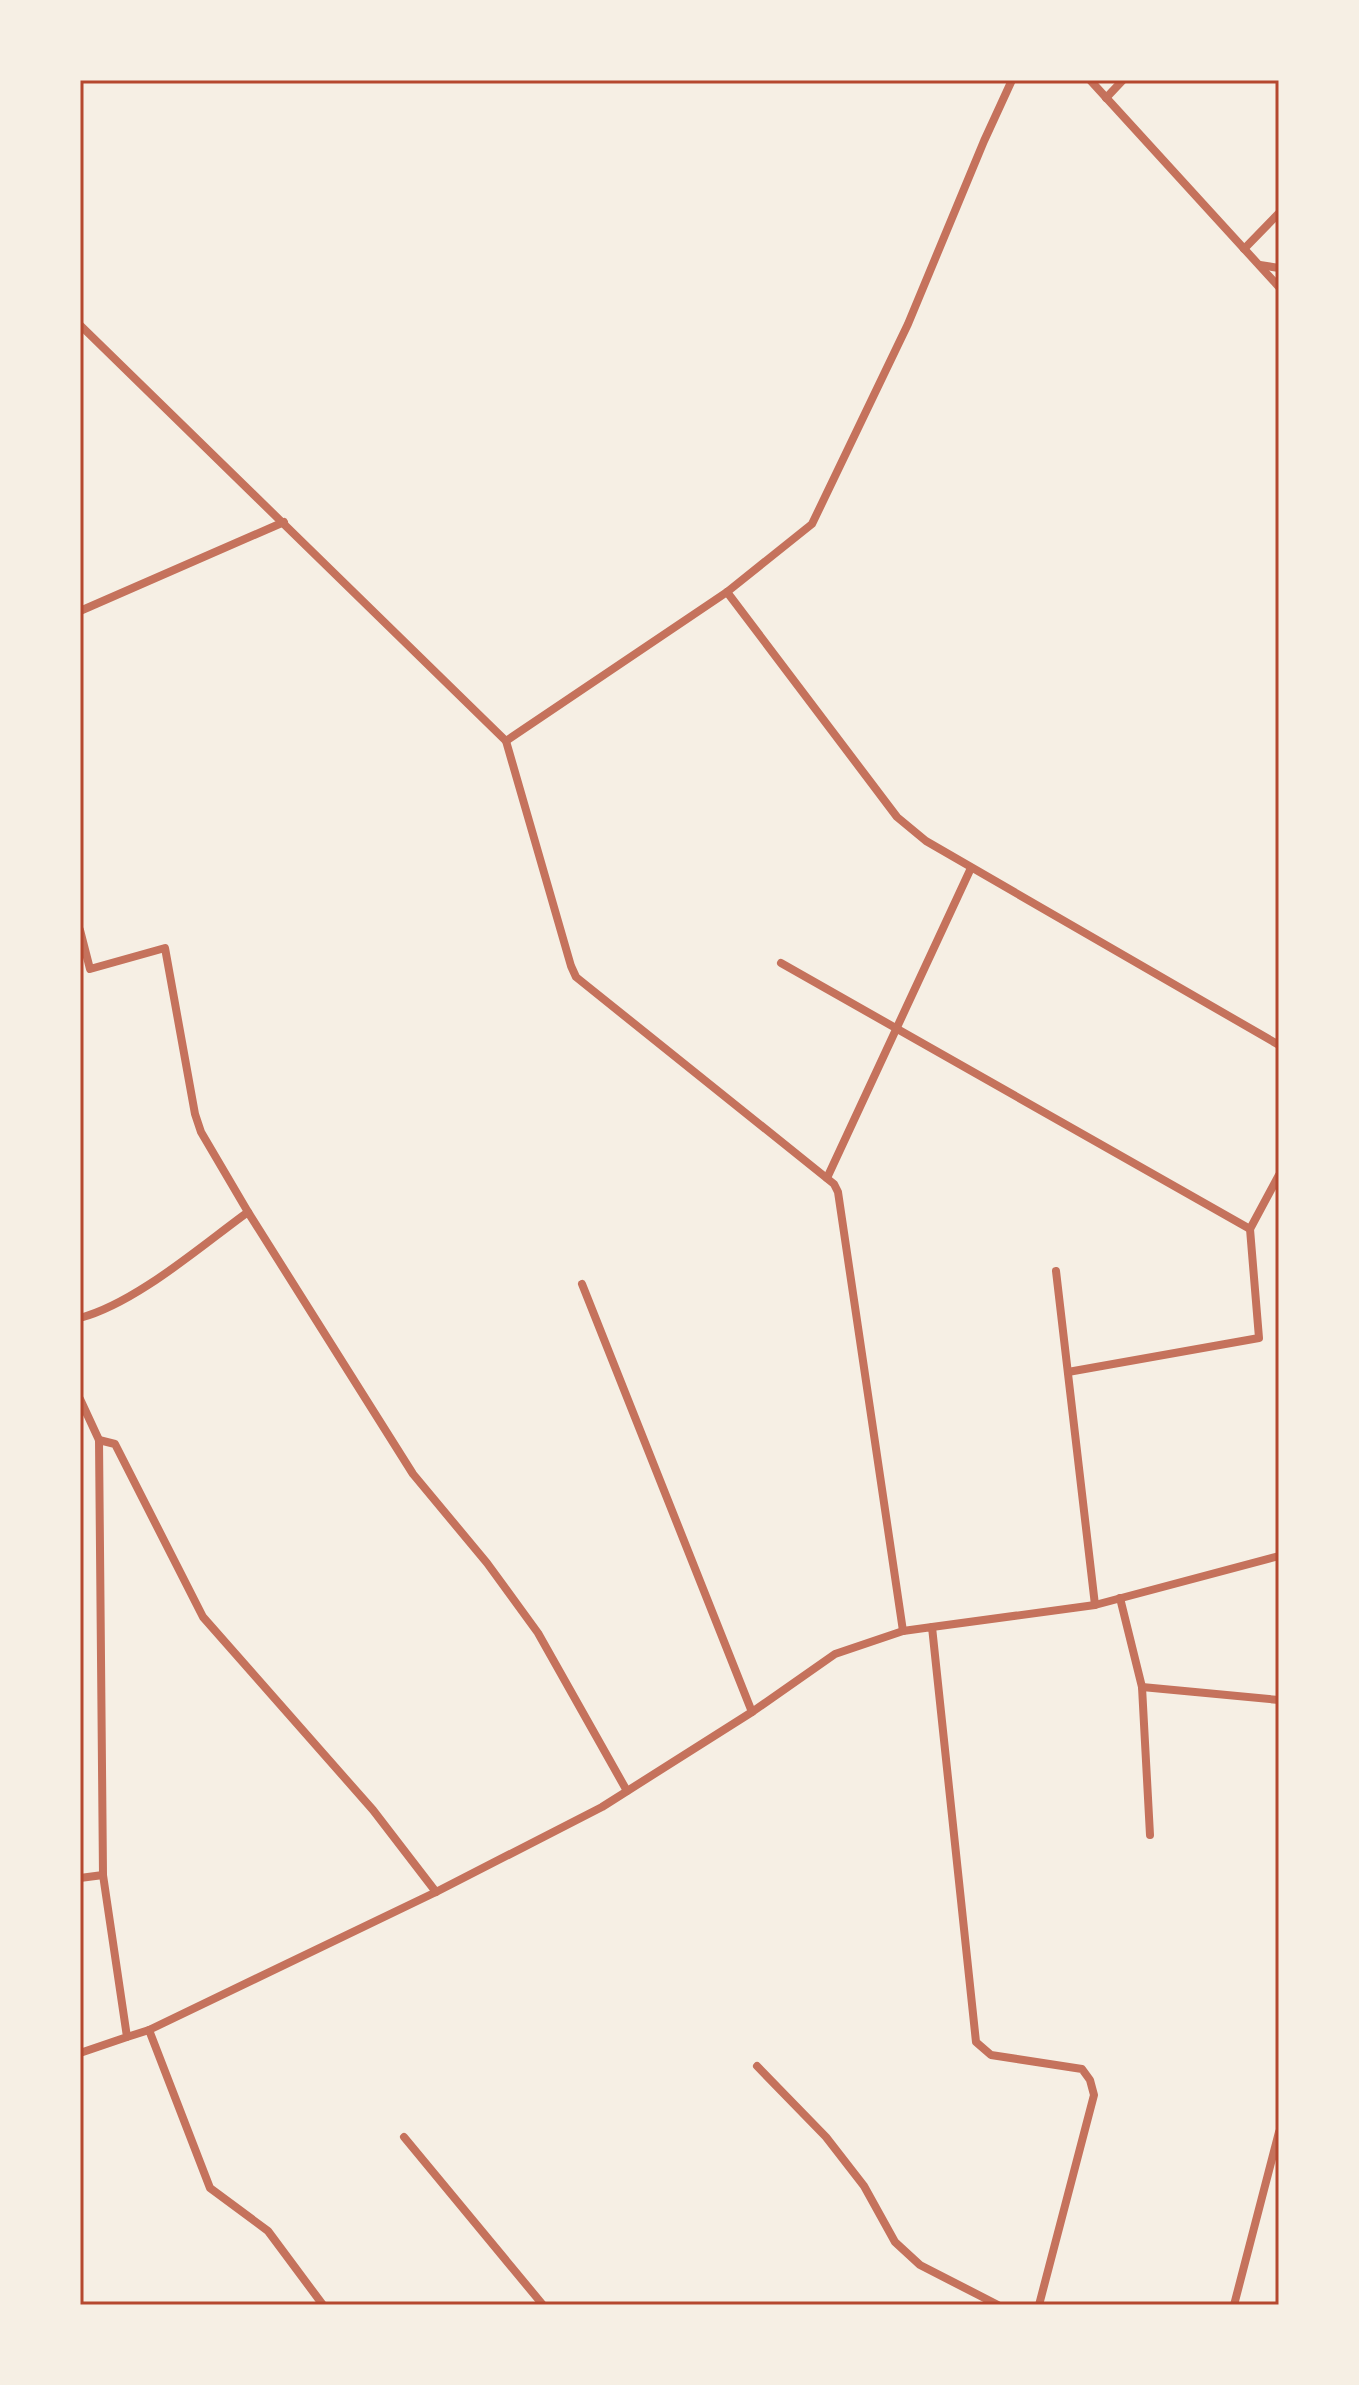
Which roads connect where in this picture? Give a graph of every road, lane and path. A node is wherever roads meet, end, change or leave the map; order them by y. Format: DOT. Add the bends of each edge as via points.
graph roads {
  1 [pos="1012,80"];
  2 [pos="1090,80"];
  3 [pos="1123,80"];
  4 [pos="1106,98"];
  5 [pos="1279,213"];
  6 [pos="1244,249"];
  7 [pos="1259,265"];
  8 [pos="1279,268"];
  9 [pos="1279,287"];
  10 [pos="80,325"];
  11 [pos="284,522"];
  12 [pos="727,592"];
  13 [pos="80,611"];
  14 [pos="506,741"];
  15 [pos="971,868"];
  16 [pos="80,930"];
  17 [pos="781,963"];
  18 [pos="896,1028"];
  19 [pos="1279,1045"];
  20 [pos="1279,1175"];
  21 [pos="827,1178"];
  22 [pos="248,1212"];
  23 [pos="1250,1229"];
  24 [pos="1056,1271"];
  25 [pos="582,1284"];
  26 [pos="80,1318"];
  27 [pos="1068,1372"];
  28 [pos="80,1399"];
  29 [pos="99,1440"];
  30 [pos="1279,1556"];
  31 [pos="1120,1598"];
  32 [pos="1095,1605"];
  33 [pos="932,1627"];
  34 [pos="903,1631"];
  35 [pos="1142,1687"];
  36 [pos="1279,1700"];
  37 [pos="752,1712"];
  38 [pos="627,1791"];
  39 [pos="1150,1835"];
  40 [pos="103,1875"];
  41 [pos="80,1878"];
  42 [pos="436,1892"];
  43 [pos="149,2030"];
  44 [pos="127,2037"];
  45 [pos="80,2053"];
  46 [pos="757,2066"];
  47 [pos="1279,2132"];
  48 [pos="404,2137"];
  49 [pos="323,2305"];
  50 [pos="543,2305"];
  51 [pos="998,2305"];
  52 [pos="1039,2305"];
  53 [pos="1234,2305"];
  1 -- 12 [label="street" via="908,324 812,524"];
  2 -- 4 [label="street"];
  3 -- 4 [label="street"];
  4 -- 6 [label="street"];
  5 -- 6 [label="street"];
  6 -- 7 [label="street"];
  7 -- 8 [label="street"];
  7 -- 9 [label="street"];
  10 -- 11 [label="street"];
  11 -- 13 [label="street"];
  11 -- 14 [label="street"];
  12 -- 14 [label="street"];
  12 -- 15 [label="street" via="897,817"];
  14 -- 21 [label="street" via="576,977"];
  15 -- 18 [label="street"];
  15 -- 19 [label="street"];
  16 -- 22 [label="street" via="90,969 165,948 195,1114"];
  17 -- 18 [label="street"];
  18 -- 21 [label="street"];
  18 -- 23 [label="street"];
  20 -- 23 [label="street"];
  21 -- 34 [label="street" via="838,1192"];
  22 -- 26 [label="street" via="148,1284 99,1313"];
  22 -- 38 [label="street" via="413,1474 538,1633"];
  23 -- 27 [label="street" via="1259,1338"];
  24 -- 27 [label="street"];
  25 -- 37 [label="street"];
  27 -- 32 [label="street"];
  28 -- 29 [label="street"];
  29 -- 40 [label="street"];
  29 -- 42 [label="street" via="115,1444 203,1617 373,1810"];
  30 -- 31 [label="street"];
  31 -- 32 [label="street"];
  31 -- 35 [label="street"];
  32 -- 33 [label="street"];
  33 -- 34 [label="street"];
  33 -- 52 [label="street" via="976,2042 991,2055 1082,2069 1094,2095"];
  34 -- 37 [label="street" via="835,1654"];
  35 -- 36 [label="street"];
  35 -- 39 [label="street"];
  37 -- 38 [label="street"];
  38 -- 42 [label="street"];
  40 -- 41 [label="street"];
  40 -- 44 [label="street"];
  42 -- 43 [label="street"];
  43 -- 44 [label="street"];
  43 -- 49 [label="street" via="210,2188 268,2231"];
  44 -- 45 [label="street"];
  46 -- 51 [label="street" via="826,2137 864,2186 895,2242 920,2265"];
  47 -- 53 [label="street"];
  48 -- 50 [label="street"];
}
